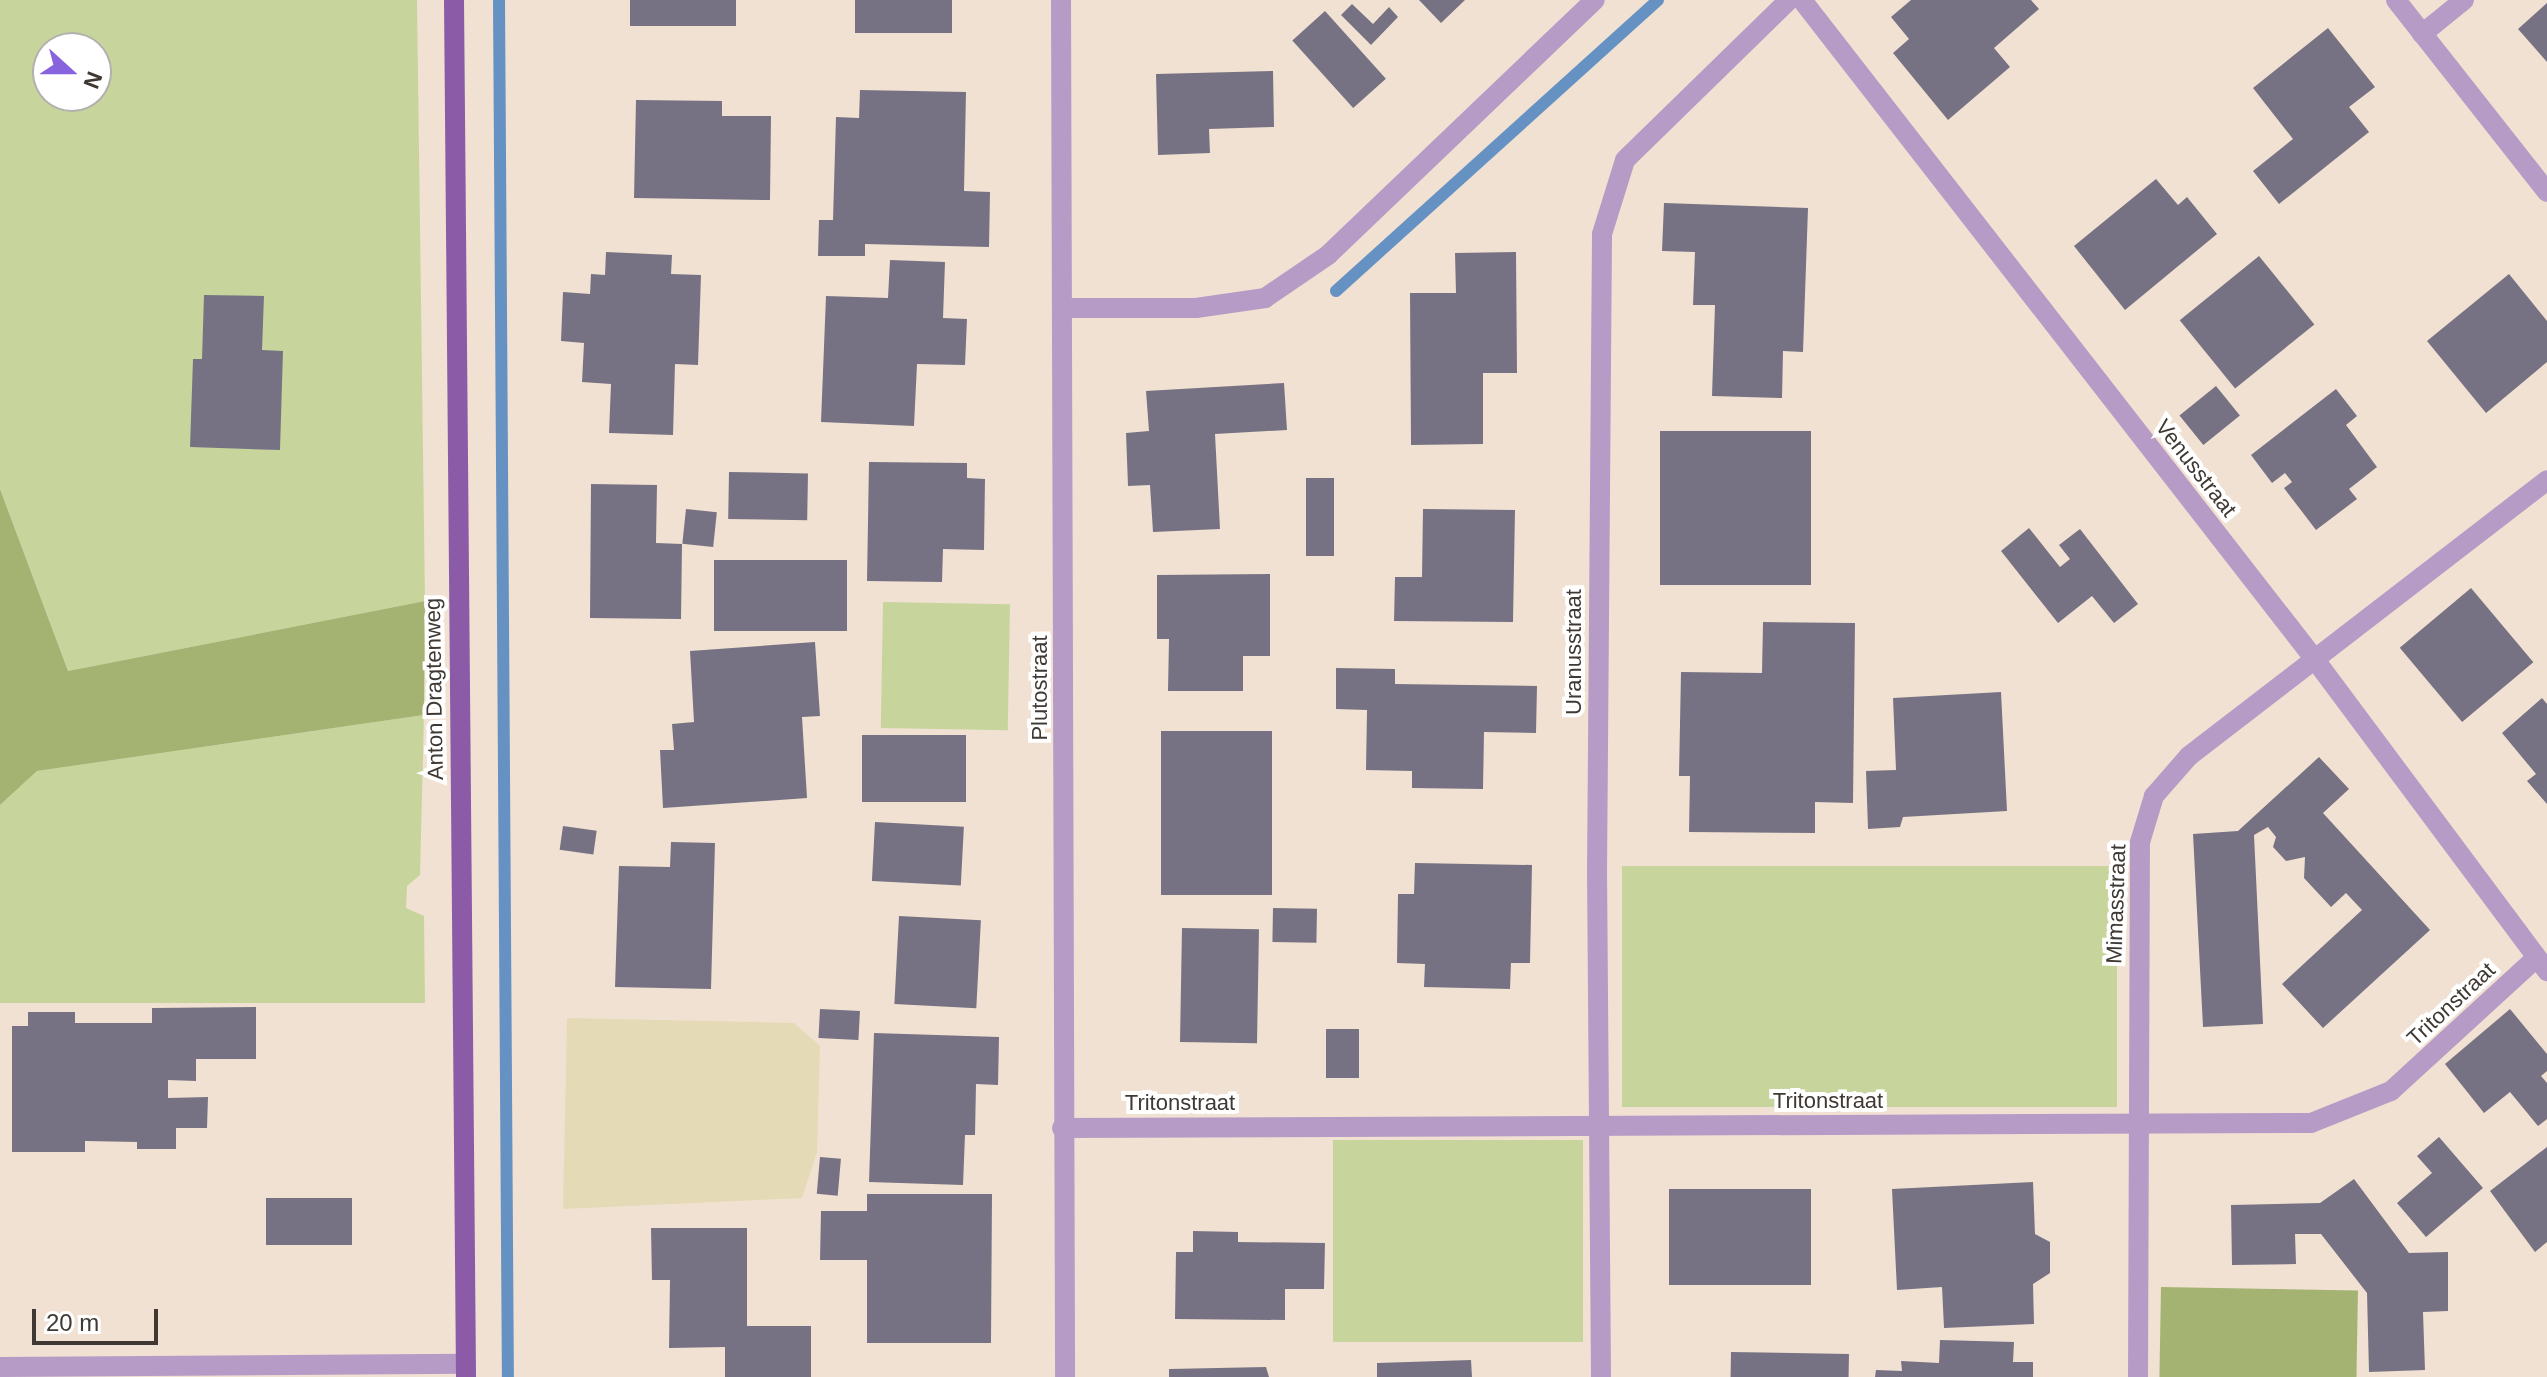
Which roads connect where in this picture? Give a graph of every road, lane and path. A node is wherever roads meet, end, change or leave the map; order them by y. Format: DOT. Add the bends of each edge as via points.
graph roads {
  1 [pos="454,0"];
  2 [pos="1061,0"];
  3 [pos="1595,0"];
  4 [pos="1789,0"];
  5 [pos="1802,0"];
  6 [pos="2396,0"];
  7 [pos="2464,0"];
  8 [pos="2422,34"];
  9 [pos="2547,192"];
  10 [pos="1065,308"];
  11 [pos="2547,480"];
  12 [pos="2316,661"];
  13 [pos="2542,964"];
  14 [pos="1600,1124"];
  15 [pos="2135,1126"];
  16 [pos="1062,1128"];
  17 [pos="0,1367"];
  18 [pos="466,1371"];
  19 [pos="1065,1377"];
  20 [pos="1601,1377"];
  21 [pos="2138,1377"];
  1 -- 18 [label="main road, Anton Dragtenweg"];
  2 -- 10 [label="street, Plutostraat"];
  3 -- 10 [label="street" via="1328,255 1265,298 1196,308"];
  4 -- 14 [label="street, Uranusstraat" via="1625,160 1602,234"];
  5 -- 12 [label="street, Venusstraat"];
  6 -- 8 [label="street"];
  7 -- 8 [label="street"];
  8 -- 9 [label="street"];
  10 -- 16 [label="street, Plutostraat"];
  11 -- 12 [label="street, Mimasstraat"];
  12 -- 13 [label="street, Venusstraat"];
  12 -- 15 [label="street, Mimasstraat" via="2189,756 2154,796 2140,842"];
  13 -- 15 [label="street, Tritonstraat" via="2391,1091 2311,1123"];
  14 -- 15 [label="street, Tritonstraat"];
  14 -- 16 [label="street, Tritonstraat"];
  14 -- 20 [label="street, Uranusstraat"];
  15 -- 21 [label="street, Mimasstraat"];
  16 -- 19 [label="street, Plutostraat"];
  17 -- 18 [label="street"];
}
